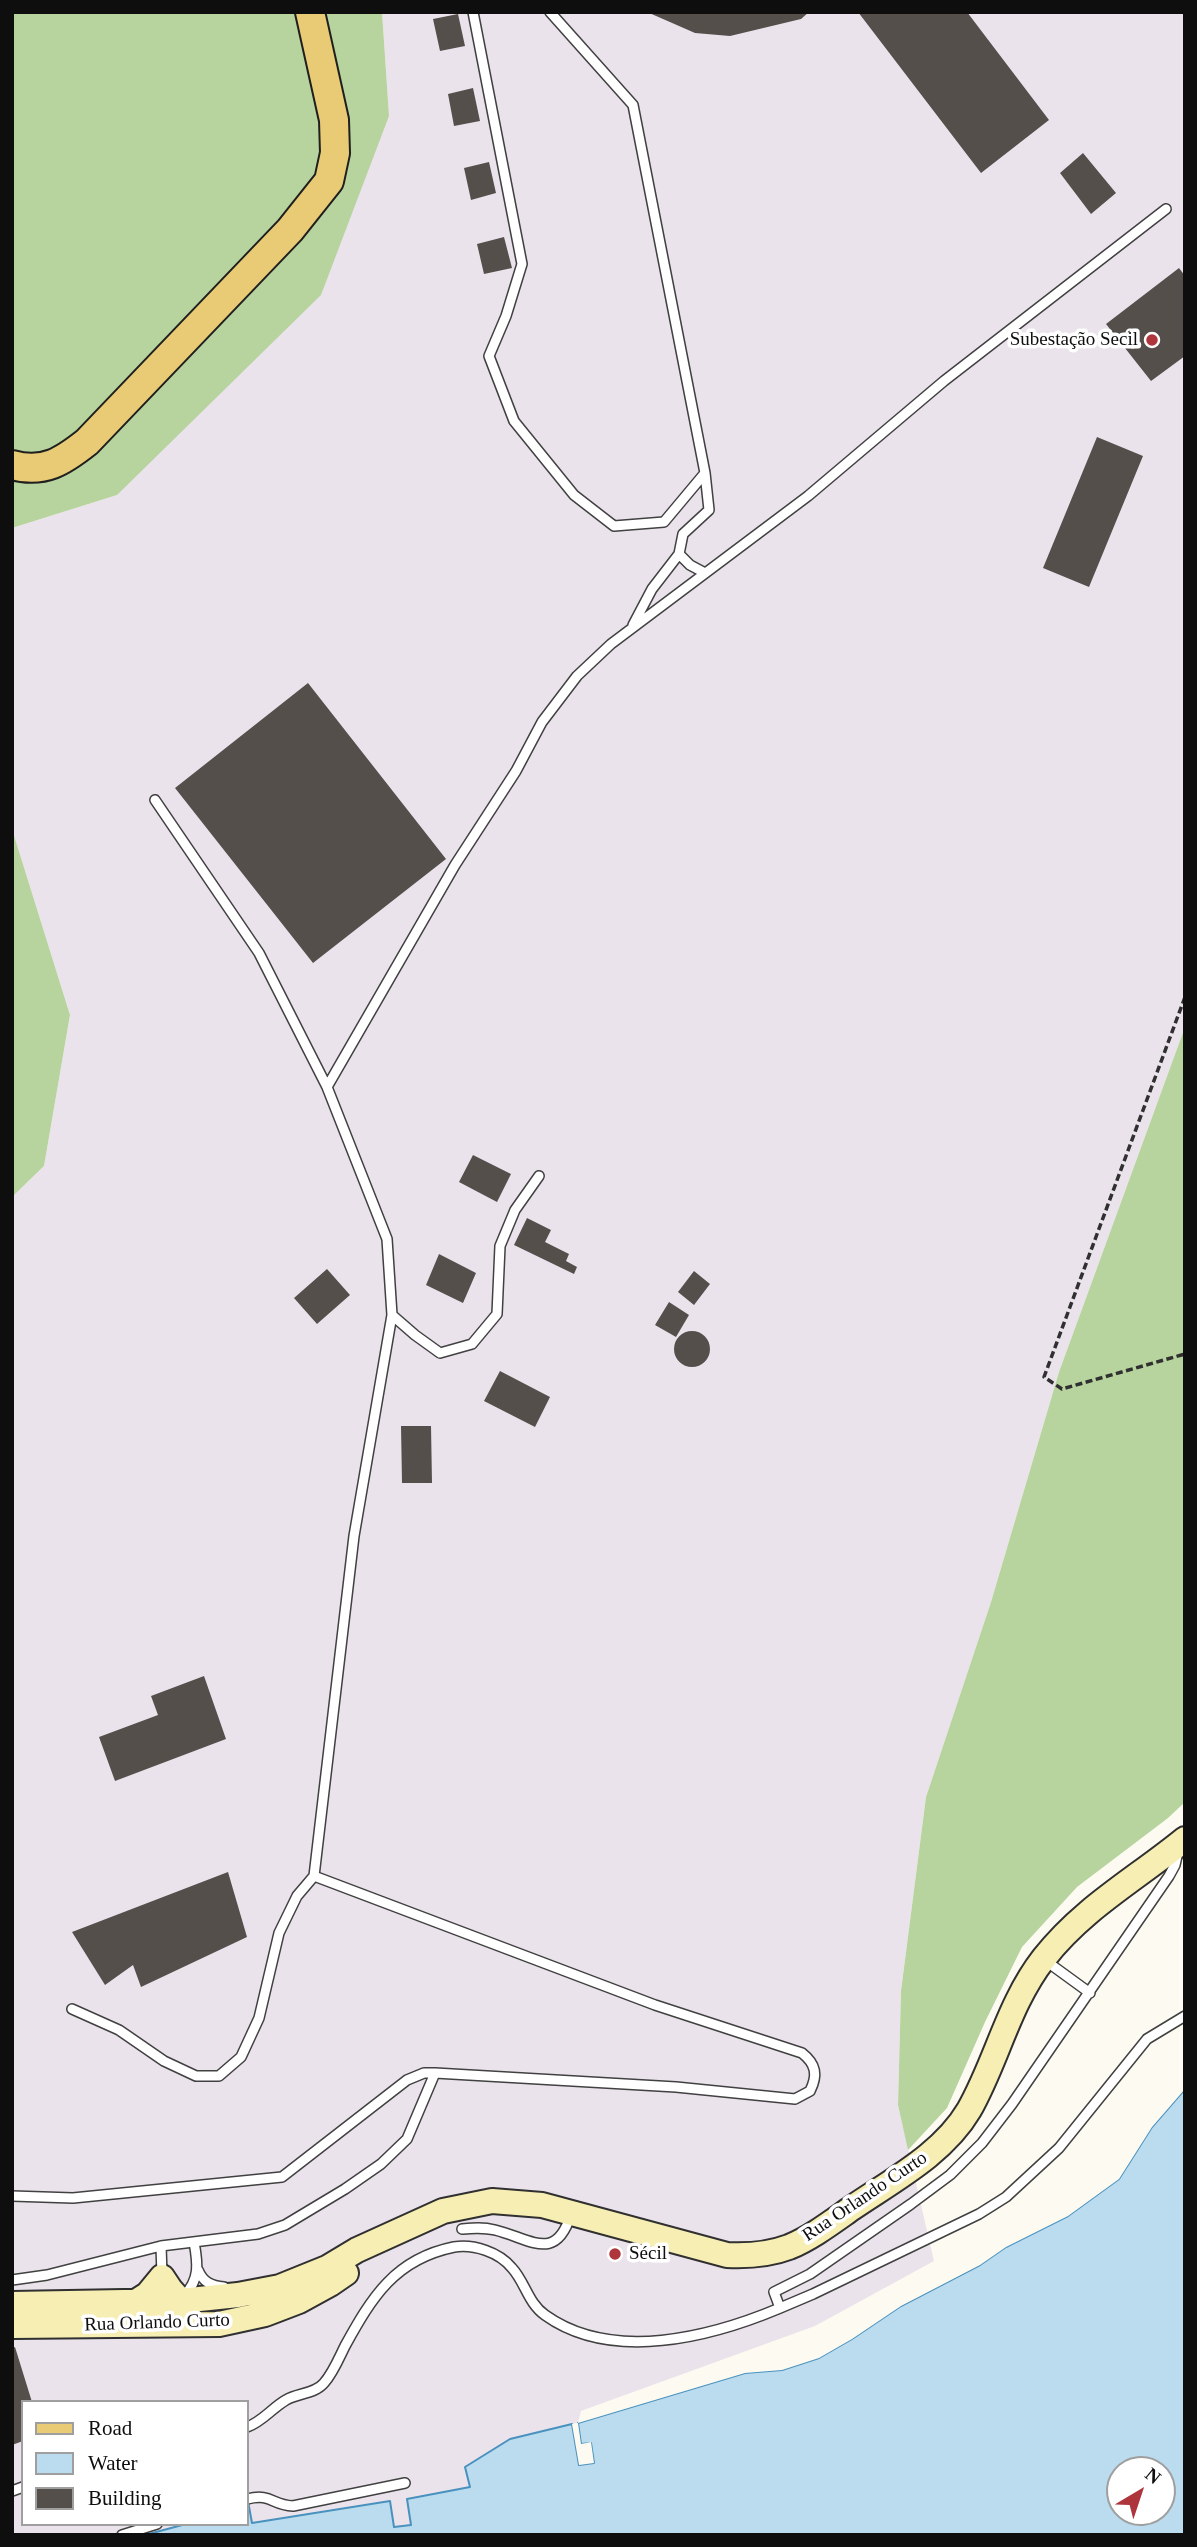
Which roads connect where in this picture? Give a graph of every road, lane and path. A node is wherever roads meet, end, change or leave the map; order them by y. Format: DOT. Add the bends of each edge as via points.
graph roads {
  1 [pos="310,12"];
  2 [pos="473,12"];
  3 [pos="550,12"];
  4 [pos="1166,209"];
  5 [pos="12,465"];
  6 [pos="705,473"];
  7 [pos="680,554"];
  8 [pos="705,573"];
  9 [pos="631,629"];
  10 [pos="155,800"];
  11 [pos="1185,997"];
  12 [pos="327,1087"];
  13 [pos="539,1176"];
  14 [pos="392,1315"];
  15 [pos="1185,1354"];
  16 [pos="1181,1842"];
  17 [pos="314,1876"];
  18 [pos="1043,1959"];
  19 [pos="1090,1993"];
  20 [pos="72,2009"];
  21 [pos="1185,2015"];
  22 [pos="435,2073"];
  23 [pos="12,2196"];
  24 [pos="571,2212"];
  25 [pos="461,2229"];
  26 [pos="402,2230"];
  27 [pos="194,2242"];
  28 [pos="161,2246"];
  29 [pos="357,2250"];
  30 [pos="198,2270"];
  31 [pos="162,2277"];
  32 [pos="12,2280"];
  33 [pos="12,2304"];
  34 [pos="171,2305"];
  35 [pos="131,2308"];
  36 [pos="780,2308"];
  37 [pos="12,2321"];
  38 [pos="219,2324"];
  39 [pos="12,2326"];
  40 [pos="248,2427"];
  41 [pos="405,2483"];
  42 [pos="248,2499"];
  43 [pos="149,2526"];
  44 [pos="122,2535"];
  1 -- 5 [label="main road" via="334,120 335,153 329,181 290,230 87,442 48,467"];
  2 -- 6 [label="lane" via="522,264 489,356 514,421 574,495 614,526 664,522"];
  3 -- 6 [label="lane" via="633,105"];
  4 -- 8 [label="lane"];
  6 -- 7 [label="lane" via="709,510 683,534"];
  7 -- 8 [label="lane"];
  7 -- 9 [label="lane" via="652,589"];
  8 -- 9 [label="lane"];
  9 -- 12 [label="lane" via="578,676 542,722"];
  10 -- 12 [label="lane" via="259,953"];
  11 -- 15 [label="path" via="1044,1377 1062,1389"];
  12 -- 14 [label="lane" via="387,1239"];
  13 -- 14 [label="lane" via="515,1210 500,1246 497,1314 472,1344 440,1353"];
  14 -- 17 [label="lane" via="355,1536"];
  16 -- 18 [label="main road, Rua Orlando Curto" via="1083,1916"];
  16 -- 19 [label="lane" via="1169,1875"];
  17 -- 20 [label="lane" via="297,1896 279,1933 259,2018 241,2057 219,2076 196,2076"];
  17 -- 22 [label="lane" via="655,2005 802,2053 811,2061 816,2076 810,2091 795,2099"];
  18 -- 19 [label="lane"];
  18 -- 24 [label="main road, Rua Orlando Curto" via="1016,2001 969,2108 952,2132 912,2168 791,2246 772,2253 727,2255"];
  19 -- 36 [label="lane" via="982,2143 911,2204 810,2274 774,2292"];
  21 -- 36 [label="lane" via="1147,2039 1059,2148 1006,2197"];
  22 -- 23 [label="lane" via="407,2080 282,2177 73,2198"];
  22 -- 27 [label="lane" via="407,2139 381,2164 285,2225 258,2234"];
  24 -- 25 [label="lane" via="562,2236 551,2243 479,2227"];
  24 -- 26 [label="main road, Rua Orlando Curto" via="521,2202 478,2203 443,2211"];
  26 -- 29 [label="main road, Rua Orlando Curto"];
  26 -- 38 [label="main road, Rua Orlando Curto" via="330,2284 299,2301"];
  27 -- 28 [label="lane"];
  27 -- 30 [label="lane"];
  28 -- 31 [label="lane"];
  28 -- 32 [label="lane"];
  29 -- 30 [label="lane" via="285,2275 223,2288 210,2285"];
  29 -- 34 [label="main road, Rua Orlando Curto" via="280,2287"];
  30 -- 34 [label="lane" via="190,2289"];
  31 -- 34 [label="main road"];
  31 -- 35 [label="main road"];
  33 -- 35 [label="main road, Rua Orlando Curto"];
  34 -- 35 [label="main road, Rua Orlando Curto"];
  34 -- 38 [label="main road"];
  35 -- 37 [label="lane"];
  36 -- 40 [label="lane" via="724,2328 647,2343 603,2340 546,2315 526,2293 513,2268 495,2254 458,2246 405,2267 374,2295 323,2385 286,2399"];
  38 -- 39 [label="main road, Rua Orlando Curto"];
  41 -- 42 [label="lane" via="293,2506 265,2496"];
  43 -- 44 [label="lane"];
}
